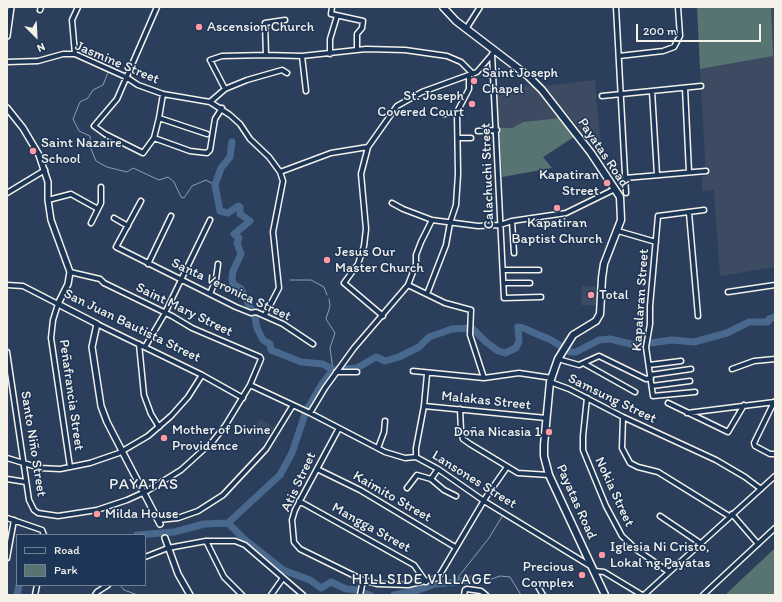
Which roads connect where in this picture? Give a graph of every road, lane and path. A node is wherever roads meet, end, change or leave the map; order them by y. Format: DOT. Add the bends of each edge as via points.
graph roads {
  1 [pos="10,7"];
  2 [pos="156,7"];
  3 [pos="332,7"];
  4 [pos="443,7"];
  5 [pos="480,7"];
  6 [pos="616,7"];
  7 [pos="678,7"];
  8 [pos="78,8"];
  9 [pos="338,16"];
  10 [pos="285,20"];
  11 [pos="466,29"];
  12 [pos="7,36"];
  13 [pos="357,50"];
  14 [pos="493,52"];
  15 [pos="75,54"];
  16 [pos="330,54"];
  17 [pos="266,55"];
  18 [pos="302,56"];
  19 [pos="619,56"];
  20 [pos="7,62"];
  21 [pos="287,72"];
  22 [pos="474,74"];
  23 [pos="469,76"];
  24 [pos="126,77"];
  25 [pos="701,86"];
  26 [pos="685,88"];
  27 [pos="225,89"];
  28 [pos="306,91"];
  29 [pos="652,91"];
  30 [pos="163,94"];
  31 [pos="621,94"];
  32 [pos="602,96"];
  33 [pos="210,102"];
  34 [pos="7,108"];
  35 [pos="222,108"];
  36 [pos="457,112"];
  37 [pos="444,114"];
  38 [pos="159,118"];
  39 [pos="497,130"];
  40 [pos="478,131"];
  41 [pos="206,134"];
  42 [pos="154,138"];
  43 [pos="458,138"];
  44 [pos="471,138"];
  45 [pos="368,147"];
  46 [pos="45,170"];
  47 [pos="706,171"];
  48 [pos="280,172"];
  49 [pos="689,172"];
  50 [pos="657,175"];
  51 [pos="625,178"];
  52 [pos="101,187"];
  53 [pos="615,189"];
  54 [pos="7,193"];
  55 [pos="626,193"];
  56 [pos="48,200"];
  57 [pos="141,201"];
  58 [pos="392,202"];
  59 [pos="98,209"];
  60 [pos="704,210"];
  61 [pos="689,213"];
  62 [pos="171,216"];
  63 [pos="114,218"];
  64 [pos="210,220"];
  65 [pos="432,220"];
  66 [pos="512,221"];
  67 [pos="91,223"];
  68 [pos="450,223"];
  69 [pos="128,226"];
  70 [pos="500,226"];
  71 [pos="618,231"];
  72 [pos="656,242"];
  73 [pos="514,253"];
  74 [pos="148,264"];
  75 [pos="218,264"];
  76 [pos="504,270"];
  77 [pos="539,270"];
  78 [pos="70,272"];
  79 [pos="180,279"];
  80 [pos="504,283"];
  81 [pos="530,283"];
  82 [pos="7,285"];
  83 [pos="775,285"];
  84 [pos="408,286"];
  85 [pos="728,292"];
  86 [pos="210,294"];
  87 [pos="427,294"];
  88 [pos="541,297"];
  89 [pos="58,304"];
  90 [pos="165,312"];
  91 [pos="265,315"];
  92 [pos="383,316"];
  93 [pos="698,316"];
  94 [pos="97,324"];
  95 [pos="139,344"];
  96 [pos="313,344"];
  97 [pos="145,346"];
  98 [pos="7,352"];
  99 [pos="558,359"];
  100 [pos="775,359"];
  101 [pos="681,361"];
  102 [pos="585,364"];
  103 [pos="649,365"];
  104 [pos="732,368"];
  105 [pos="691,369"];
  106 [pos="338,370"];
  107 [pos="414,371"];
  108 [pos="357,372"];
  109 [pos="202,374"];
  110 [pos="427,374"];
  111 [pos="651,377"];
  112 [pos="484,378"];
  113 [pos="551,380"];
  114 [pos="690,381"];
  115 [pos="250,385"];
  116 [pos="652,386"];
  117 [pos="635,392"];
  118 [pos="695,392"];
  119 [pos="243,398"];
  120 [pos="587,398"];
  121 [pos="774,402"];
  122 [pos="668,403"];
  123 [pos="293,405"];
  124 [pos="744,405"];
  125 [pos="424,406"];
  126 [pos="460,409"];
  127 [pos="310,413"];
  128 [pos="687,413"];
  129 [pos="623,417"];
  130 [pos="546,418"];
  131 [pos="386,421"];
  132 [pos="159,427"];
  133 [pos="339,428"];
  134 [pos="378,448"];
  135 [pos="123,451"];
  136 [pos="775,454"];
  137 [pos="416,457"];
  138 [pos="7,458"];
  139 [pos="24,464"];
  140 [pos="70,467"];
  141 [pos="507,467"];
  142 [pos="316,469"];
  143 [pos="438,469"];
  144 [pos="549,475"];
  145 [pos="775,476"];
  146 [pos="7,479"];
  147 [pos="431,479"];
  148 [pos="26,482"];
  149 [pos="407,488"];
  150 [pos="761,489"];
  151 [pos="144,493"];
  152 [pos="456,496"];
  153 [pos="299,501"];
  154 [pos="484,501"];
  155 [pos="730,515"];
  156 [pos="660,516"];
  157 [pos="7,518"];
  158 [pos="14,520"];
  159 [pos="159,522"];
  160 [pos="775,528"];
  161 [pos="44,533"];
  162 [pos="165,538"];
  163 [pos="9,539"];
  164 [pos="206,541"];
  165 [pos="700,543"];
  166 [pos="758,544"];
  167 [pos="168,548"];
  168 [pos="455,548"];
  169 [pos="146,557"];
  170 [pos="7,558"];
  171 [pos="593,569"];
  172 [pos="669,572"];
  173 [pos="283,578"];
  174 [pos="363,580"];
  175 [pos="426,582"];
  176 [pos="537,585"];
  177 [pos="106,586"];
  178 [pos="360,593"];
  179 [pos="464,593"];
  180 [pos="95,595"];
  181 [pos="190,595"];
  182 [pos="242,595"];
  183 [pos="271,595"];
  184 [pos="303,595"];
  185 [pos="486,595"];
  186 [pos="543,595"];
  187 [pos="605,595"];
  188 [pos="643,595"];
  189 [pos="703,595"];
  1 -- 12 [label="street"];
  2 -- 24 [label="street"];
  3 -- 9 [label="street" via="330,13"];
  4 -- 11 [label="main road, Payatas Road" via="448,15"];
  5 -- 11 [label="street"];
  6 -- 19 [label="street"];
  7 -- 19 [label="street" via="680,36 674,47 663,51"];
  8 -- 15 [label="street" via="72,20"];
  9 -- 13 [label="street" via="363,22 357,34"];
  9 -- 16 [label="street" via="330,39"];
  10 -- 17 [label="street" via="265,23"];
  11 -- 14 [label="main road, Payatas Road"];
  13 -- 16 [label="street"];
  13 -- 22 [label="street" via="405,50 441,55 461,62"];
  14 -- 22 [label="street"];
  14 -- 39 [label="street, Calachuchi Street"];
  14 -- 53 [label="main road, Payatas Road" via="528,76 542,90 592,153"];
  15 -- 20 [label="street, Jasmine Street" via="63,54 28,62"];
  15 -- 24 [label="street, Jasmine Street"];
  16 -- 18 [label="street"];
  17 -- 18 [label="street"];
  17 -- 27 [label="street" via="222,56 210,60"];
  18 -- 28 [label="street"];
  19 -- 31 [label="street"];
  21 -- 27 [label="street" via="275,72"];
  22 -- 23 [label="street"];
  23 -- 36 [label="street" via="468,89"];
  23 -- 45 [label="street" via="422,92 394,108"];
  24 -- 30 [label="street, Jasmine Street" via="138,85"];
  24 -- 42 [label="street" via="117,99 94,126 143,153"];
  25 -- 26 [label="street"];
  26 -- 29 [label="street"];
  26 -- 49 [label="street"];
  27 -- 33 [label="street"];
  29 -- 31 [label="street"];
  29 -- 50 [label="street"];
  30 -- 33 [label="street, Jasmine Street"];
  30 -- 38 [label="street"];
  31 -- 32 [label="street"];
  31 -- 51 [label="street"];
  33 -- 35 [label="street, Jasmine Street"];
  34 -- 46 [label="street" via="23,128"];
  35 -- 42 [label="street" via="216,119 208,153 190,151"];
  35 -- 48 [label="street, Jasmine Street" via="240,124"];
  36 -- 37 [label="street"];
  36 -- 43 [label="street"];
  38 -- 41 [label="street"];
  38 -- 42 [label="street"];
  39 -- 40 [label="street"];
  39 -- 70 [label="street, Calachuchi Street"];
  43 -- 44 [label="street"];
  43 -- 68 [label="street" via="458,191"];
  45 -- 48 [label="street" via="331,153"];
  45 -- 92 [label="street" via="361,174 365,240 358,264 344,283"];
  46 -- 54 [label="street"];
  46 -- 56 [label="street"];
  47 -- 49 [label="street"];
  48 -- 91 [label="street" via="283,188 273,232 279,288"];
  49 -- 50 [label="street"];
  50 -- 51 [label="street"];
  51 -- 55 [label="street"];
  52 -- 59 [label="street" via="102,198"];
  53 -- 66 [label="street" via="566,213"];
  53 -- 71 [label="main road, Payatas Road" via="622,207"];
  56 -- 59 [label="street" via="71,194"];
  56 -- 78 [label="street" via="51,220"];
  57 -- 69 [label="street"];
  58 -- 65 [label="street"];
  59 -- 67 [label="street"];
  60 -- 61 [label="street"];
  61 -- 72 [label="street" via="658,216"];
  61 -- 93 [label="street"];
  62 -- 74 [label="street"];
  63 -- 69 [label="street"];
  64 -- 79 [label="street"];
  65 -- 68 [label="street"];
  65 -- 84 [label="street" via="416,255 416,264"];
  66 -- 70 [label="street"];
  66 -- 73 [label="street"];
  68 -- 70 [label="street"];
  68 -- 87 [label="street" via="446,245"];
  69 -- 74 [label="street, Santa Veronica Street" via="116,248"];
  70 -- 76 [label="street, Calachuchi Street"];
  71 -- 72 [label="street, Kapalaran Street"];
  71 -- 99 [label="main road, Payatas Road" via="604,264 598,318 593,324 573,335"];
  72 -- 103 [label="street, Kapalaran Street" via="646,345"];
  74 -- 79 [label="street, Santa Veronica Street"];
  75 -- 86 [label="street"];
  76 -- 77 [label="street"];
  76 -- 80 [label="street, Calachuchi Street"];
  78 -- 89 [label="street" via="68,284"];
  78 -- 90 [label="street, Saint Mary Street" via="100,279"];
  79 -- 86 [label="street, Santa Veronica Street"];
  79 -- 90 [label="street"];
  80 -- 81 [label="street"];
  80 -- 88 [label="street, Calachuchi Street" via="504,298"];
  82 -- 89 [label="street, San Juan Bautista Street" via="23,286"];
  83 -- 85 [label="street"];
  84 -- 87 [label="street"];
  84 -- 92 [label="street"];
  86 -- 91 [label="street, Santa Veronica Street"];
  87 -- 112 [label="street" via="445,303 471,310 470,326"];
  89 -- 94 [label="street, San Juan Bautista Street"];
  89 -- 140 [label="street, Peñafrancia Street" via="51,338"];
  90 -- 97 [label="street"];
  90 -- 115 [label="street, Saint Mary Street" via="205,334 260,357"];
  91 -- 96 [label="street, Santa Veronica Street"];
  92 -- 106 [label="street"];
  94 -- 95 [label="street, San Juan Bautista Street"];
  94 -- 135 [label="street" via="92,347 99,398 107,422"];
  95 -- 97 [label="street, San Juan Bautista Street"];
  95 -- 132 [label="street" via="144,395"];
  97 -- 109 [label="street, San Juan Bautista Street"];
  98 -- 139 [label="street, Santo Niño Street"];
  99 -- 102 [label="street" via="579,365"];
  99 -- 113 [label="main road, Payatas Road"];
  100 -- 104 [label="street" via="754,361"];
  101 -- 103 [label="street"];
  102 -- 111 [label="street" via="599,356 646,379"];
  102 -- 117 [label="street"];
  103 -- 111 [label="street, Kapalaran Street"];
  105 -- 111 [label="street"];
  106 -- 108 [label="street"];
  106 -- 127 [label="street"];
  107 -- 110 [label="street, Samsung Street"];
  109 -- 119 [label="street, San Juan Bautista Street"];
  109 -- 132 [label="street" via="183,403"];
  110 -- 112 [label="street, Samsung Street"];
  110 -- 125 [label="street"];
  111 -- 116 [label="street, Kapalaran Street"];
  112 -- 113 [label="street, Samsung Street" via="519,373"];
  113 -- 120 [label="street, Samsung Street"];
  113 -- 130 [label="main road, Payatas Road"];
  114 -- 116 [label="street"];
  115 -- 119 [label="street, Santo Niño Street"];
  115 -- 123 [label="street, Lansones Street"];
  116 -- 118 [label="street, Kapalaran Street" via="652,394 655,396"];
  119 -- 151 [label="street, Santo Niño Street" via="225,426 199,454"];
  120 -- 129 [label="street, Samsung Street"];
  120 -- 172 [label="street, Nokia Street" via="583,450 606,506 622,536"];
  121 -- 124 [label="street"];
  121 -- 136 [label="street" via="754,443 760,449"];
  122 -- 128 [label="street"];
  123 -- 127 [label="street, Lansones Street"];
  123 -- 159 [label="street" via="266,449 223,495 198,511"];
  124 -- 128 [label="street"];
  124 -- 128 [label="street" via="728,432"];
  125 -- 126 [label="street, Malakas Street"];
  125 -- 137 [label="street"];
  126 -- 130 [label="street, Malakas Street"];
  126 -- 141 [label="street" via="463,439"];
  127 -- 133 [label="street, Lansones Street"];
  129 -- 150 [label="street, Samsung Street" via="693,448 731,468"];
  129 -- 155 [label="street" via="622,448 630,463 658,472"];
  130 -- 144 [label="main road, Payatas Road" via="544,456"];
  131 -- 134 [label="street"];
  132 -- 135 [label="street"];
  133 -- 134 [label="street, Lansones Street"];
  133 -- 142 [label="street, Atis Street"];
  134 -- 137 [label="street, Lansones Street" via="396,456"];
  135 -- 140 [label="street" via="99,461"];
  135 -- 151 [label="street"];
  137 -- 143 [label="street, Lansones Street"];
  138 -- 139 [label="street"];
  139 -- 140 [label="street" via="49,469"];
  139 -- 148 [label="street, Santo Niño Street"];
  141 -- 144 [label="street" via="528,475"];
  141 -- 154 [label="street"];
  142 -- 153 [label="street, Atis Street"];
  142 -- 168 [label="street, Kaimito Street" via="360,490"];
  143 -- 147 [label="street"];
  143 -- 154 [label="street, Lansones Street"];
  144 -- 171 [label="main road, Payatas Road"];
  145 -- 150 [label="street"];
  146 -- 148 [label="street"];
  147 -- 149 [label="street" via="417,475"];
  147 -- 152 [label="street"];
  148 -- 151 [label="street, Santo Niño Street" via="29,500 34,510 49,516 67,516 98,510"];
  150 -- 155 [label="street"];
  151 -- 159 [label="street"];
  153 -- 174 [label="street, Atis Street" via="292,520 294,542 300,549"];
  153 -- 175 [label="street, Mangga Street" via="414,565"];
  154 -- 168 [label="street"];
  154 -- 171 [label="street, Lansones Street"];
  155 -- 165 [label="street"];
  155 -- 166 [label="street"];
  156 -- 165 [label="street"];
  157 -- 158 [label="street"];
  158 -- 161 [label="street"];
  158 -- 163 [label="street"];
  160 -- 166 [label="street"];
  162 -- 167 [label="street"];
  163 -- 170 [label="street"];
  164 -- 167 [label="street"];
  164 -- 173 [label="street" via="240,542"];
  164 -- 182 [label="street" via="224,577"];
  165 -- 172 [label="street"];
  166 -- 189 [label="street"];
  167 -- 169 [label="street"];
  167 -- 181 [label="street"];
  168 -- 175 [label="street" via="438,578"];
  171 -- 187 [label="main road, Payatas Road"];
  171 -- 188 [label="street, Lansones Street" via="604,572"];
  172 -- 188 [label="street"];
  173 -- 183 [label="street"];
  173 -- 184 [label="street"];
  174 -- 175 [label="street, Atis Street" via="384,585"];
  174 -- 178 [label="street"];
  176 -- 186 [label="street"];
  177 -- 180 [label="street"];
  179 -- 185 [label="street" via="467,589"];
}
